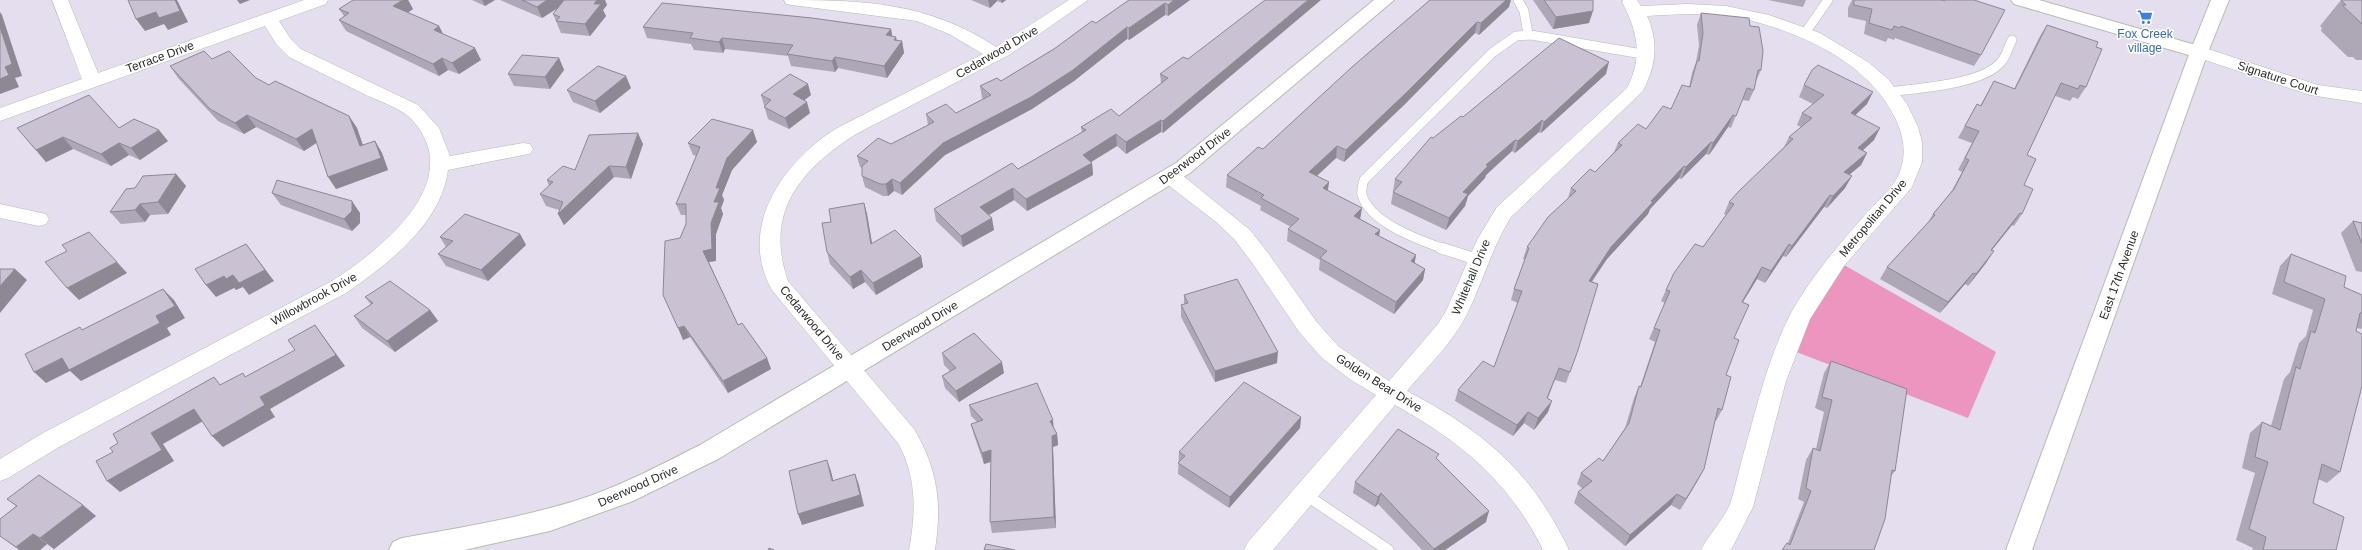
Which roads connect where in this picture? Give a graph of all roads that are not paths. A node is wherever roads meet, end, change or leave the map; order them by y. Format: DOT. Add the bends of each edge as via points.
graph roads {
  1 [pos="60,0"];
  2 [pos="320,0"];
  3 [pos="792,0"];
  4 [pos="1080,0"];
  5 [pos="1385,0"];
  6 [pos="1518,0"];
  7 [pos="1828,0"];
  8 [pos="2020,0"];
  9 [pos="2220,0"];
  10 [pos="1632,6"];
  11 [pos="269,18"];
  12 [pos="1804,33"];
  13 [pos="1528,34"];
  14 [pos="2012,40"];
  15 [pos="2199,52"];
  16 [pos="996,55"];
  17 [pos="1648,55"];
  18 [pos="92,81"];
  19 [pos="1889,92"];
  20 [pos="2361,97"];
  21 [pos="0,115"];
  22 [pos="523,149"];
  23 [pos="440,165"];
  24 [pos="1170,176"];
  25 [pos="0,211"];
  26 [pos="39,219"];
  27 [pos="1479,260"];
  28 [pos="850,368"];
  29 [pos="1393,393"];
  30 [pos="0,471"];
  31 [pos="1306,495"];
  32 [pos="402,550"];
  33 [pos="922,550"];
  34 [pos="1257,550"];
  35 [pos="1388,550"];
  36 [pos="1556,550"];
  37 [pos="1714,550"];
  38 [pos="2019,550"];
  1 -- 18 [label="street"];
  2 -- 11 [label="street, Terrace Drive"];
  3 -- 16 [label="street" via="925,17 956,29"];
  4 -- 16 [label="street, Cedarwood Drive"];
  5 -- 24 [label="street, Deerwood Drive" via="1224,135"];
  6 -- 13 [label="lane" via="1524,12"];
  7 -- 12 [label="lane"];
  8 -- 15 [label="street"];
  9 -- 15 [label="street, East 17th Avenue"];
  10 -- 12 [label="street, Metropolitan Drive" via="1720,10 1755,16"];
  10 -- 17 [label="street, Whitehall Drive" via="1646,39"];
  11 -- 18 [label="street, Terrace Drive"];
  11 -- 23 [label="street, Willowbrook Drive" via="283,41 295,53 397,101 422,117 436,138"];
  12 -- 19 [label="street, Metropolitan Drive" via="1851,58"];
  13 -- 17 [label="lane"];
  13 -- 27 [label="lane" via="1509,39 1492,53 1369,174 1362,184 1362,198 1387,224 1435,245"];
  14 -- 19 [label="lane" via="2001,63 1987,73 1962,80"];
  15 -- 20 [label="street, Signature Court" via="2316,91"];
  15 -- 38 [label="street, East 17th Avenue"];
  16 -- 28 [label="street, Cedarwood Drive" via="836,137 806,162 777,202 768,244 776,278 783,290"];
  17 -- 27 [label="street, Whitehall Drive" via="1643,74 1634,91 1504,212 1491,230"];
  18 -- 21 [label="street, Terrace Drive"];
  19 -- 37 [label="street, Metropolitan Drive" via="1905,115 1912,136 1914,149 1911,172 1898,192 1837,261 1800,317 1775,381 1741,507 1723,540"];
  22 -- 23 [label="street"];
  23 -- 30 [label="street, Willowbrook Drive" via="421,215 393,247 364,272 37,447"];
  24 -- 28 [label="street, Deerwood Drive"];
  24 -- 29 [label="street, Golden Bear Drive" via="1245,238 1311,331 1329,351"];
  25 -- 26 [label="street"];
  27 -- 29 [label="street, Whitehall Drive" via="1453,320 1437,343"];
  28 -- 32 [label="street, Deerwood Drive" via="709,452 608,500 527,525"];
  28 -- 33 [label="street, Cedarwood Drive" via="906,436 919,457 928,503"];
  29 -- 31 [label="street, Whitehall Drive"];
  29 -- 36 [label="street, Golden Bear Drive" via="1454,429 1483,452 1526,501"];
  31 -- 34 [label="street, Whitehall Drive"];
  31 -- 35 [label="lane"];
}
